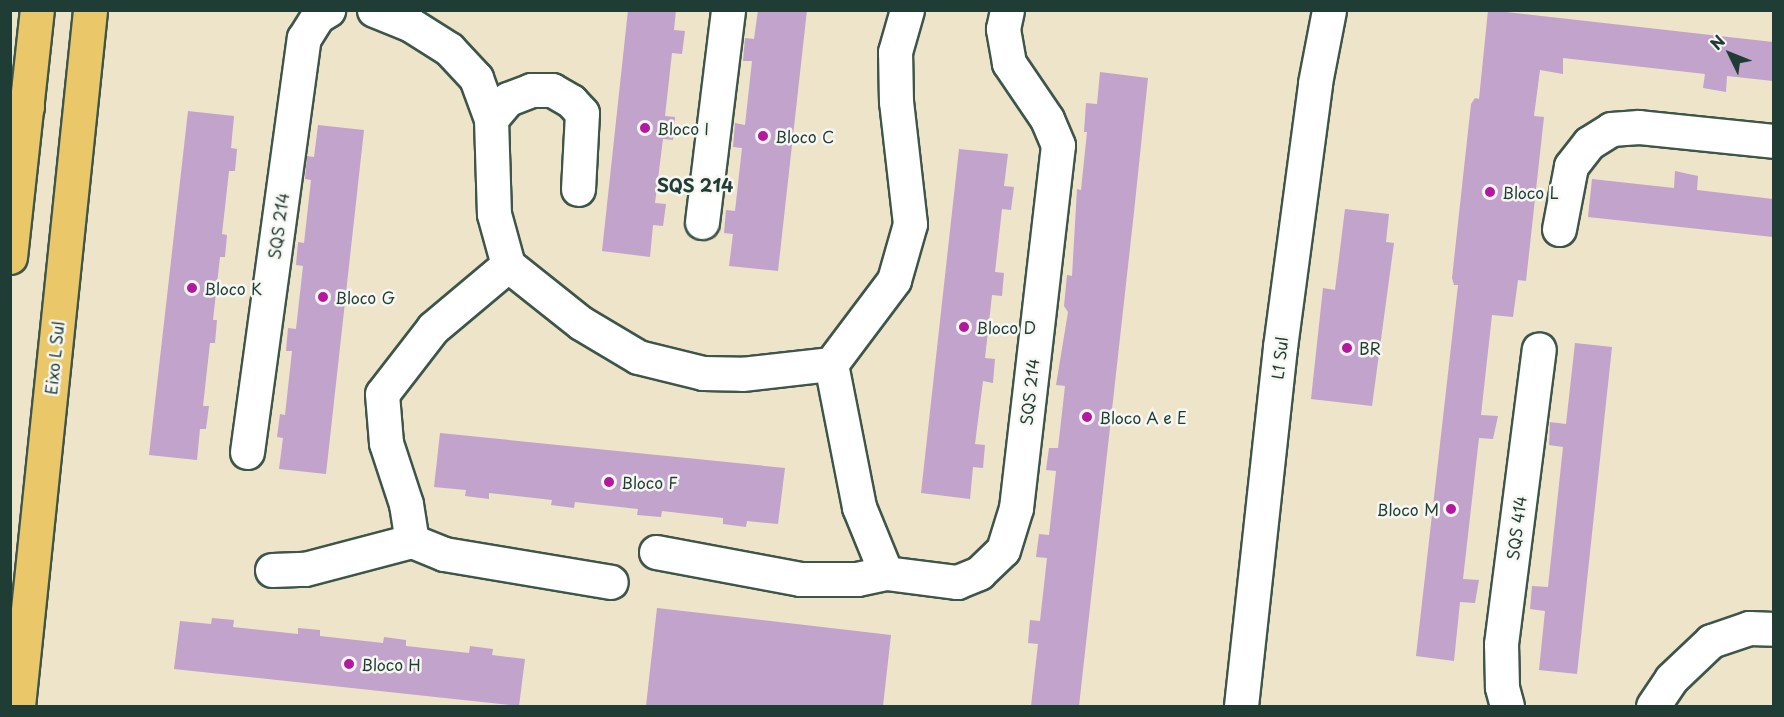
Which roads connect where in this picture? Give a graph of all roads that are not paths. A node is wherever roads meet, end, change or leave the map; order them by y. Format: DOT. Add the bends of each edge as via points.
graph roads {
  1 [pos="37,10"];
  2 [pos="90,10"];
  3 [pos="328,10"];
  4 [pos="374,10"];
  5 [pos="728,10"];
  6 [pos="907,10"];
  7 [pos="1007,10"];
  8 [pos="1329,10"];
  9 [pos="19,116"];
  10 [pos="491,118"];
  11 [pos="1773,141"];
  12 [pos="579,189"];
  13 [pos="702,222"];
  14 [pos="1559,229"];
  15 [pos="10,257"];
  16 [pos="508,265"];
  17 [pos="1539,349"];
  18 [pos="831,364"];
  19 [pos="247,452"];
  20 [pos="412,541"];
  21 [pos="656,552"];
  22 [pos="272,570"];
  23 [pos="886,573"];
  24 [pos="611,582"];
  25 [pos="1773,629"];
  26 [pos="18,706"];
  27 [pos="1241,706"];
  28 [pos="1507,706"];
  29 [pos="1653,706"];
  1 -- 9 [label="main road"];
  2 -- 26 [label="main road, Eixo L Sul"];
  3 -- 19 [label="street, SQS 214" via="318,16 304,38"];
  4 -- 10 [label="street" via="411,25 449,49 476,78"];
  5 -- 13 [label="street"];
  6 -- 18 [label="street" via="895,52 896,102 910,224 894,280"];
  7 -- 23 [label="street, SQS 214" via="1003,29 1009,63 1047,119 1058,145 1016,508 1003,550 979,573 957,582"];
  8 -- 27 [label="street, L1 Sul" via="1315,83 1280,347"];
  9 -- 15 [label="main road"];
  10 -- 12 [label="street" via="508,99 531,90 552,90 571,100 582,113"];
  10 -- 16 [label="street" via="494,214"];
  11 -- 14 [label="street" via="1640,127 1611,129 1589,143 1571,165"];
  16 -- 18 [label="street" via="580,323 638,357 703,373 742,374"];
  16 -- 20 [label="street" via="433,328 382,394 386,443 406,504"];
  17 -- 28 [label="street, SQS 414" via="1501,644 1502,687"];
  18 -- 23 [label="street" via="859,507"];
  20 -- 22 [label="street" via="305,569"];
  20 -- 24 [label="street" via="444,554"];
  21 -- 23 [label="street, SQS 214" via="824,581"];
  25 -- 29 [label="street" via="1749,628 1712,640 1671,679"];
}
